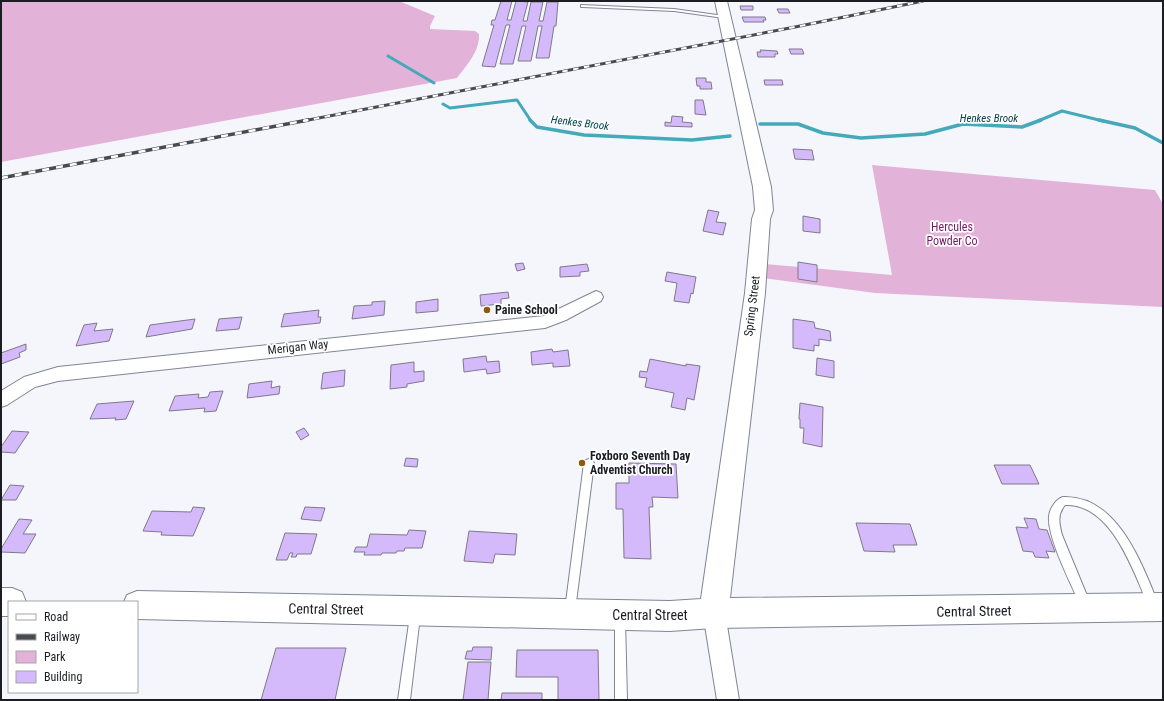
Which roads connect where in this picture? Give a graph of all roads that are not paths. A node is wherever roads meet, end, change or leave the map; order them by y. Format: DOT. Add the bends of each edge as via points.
graph roads {
  1 [pos="583,6"];
  2 [pos="722,9"];
  3 [pos="596,297"];
  4 [pos="1,400"];
  5 [pos="589,463"];
  6 [pos="138,605"];
  7 [pos="1159,608"];
  8 [pos="1088,609"];
  9 [pos="416,611"];
  10 [pos="714,613"];
  11 [pos="570,615"];
  12 [pos="620,615"];
  13 [pos="404,700"];
  14 [pos="620,700"];
  15 [pos="728,700"];
  1 -- 2 [label="lane" via="674,10"];
  2 -- 10 [label="street, Spring Street" via="762,187 764,210"];
  3 -- 4 [label="street, Merigan Way" via="562,316 545,322 58,374 30,382"];
  5 -- 11 [label="lane"];
  6 -- 9 [label="street, Central Street"];
  7 -- 8 [label="street, Central Street"];
  7 -- 8 [label="lane" via="1114,527 1098,512 1078,501 1063,501 1057,507 1054,518 1056,532"];
  8 -- 10 [label="street, Central Street"];
  9 -- 11 [label="street, Central Street"];
  9 -- 13 [label="lane"];
  10 -- 12 [label="street, Central Street" via="670,616"];
  10 -- 15 [label="street"];
  11 -- 12 [label="street, Central Street"];
  12 -- 14 [label="lane"];
}
